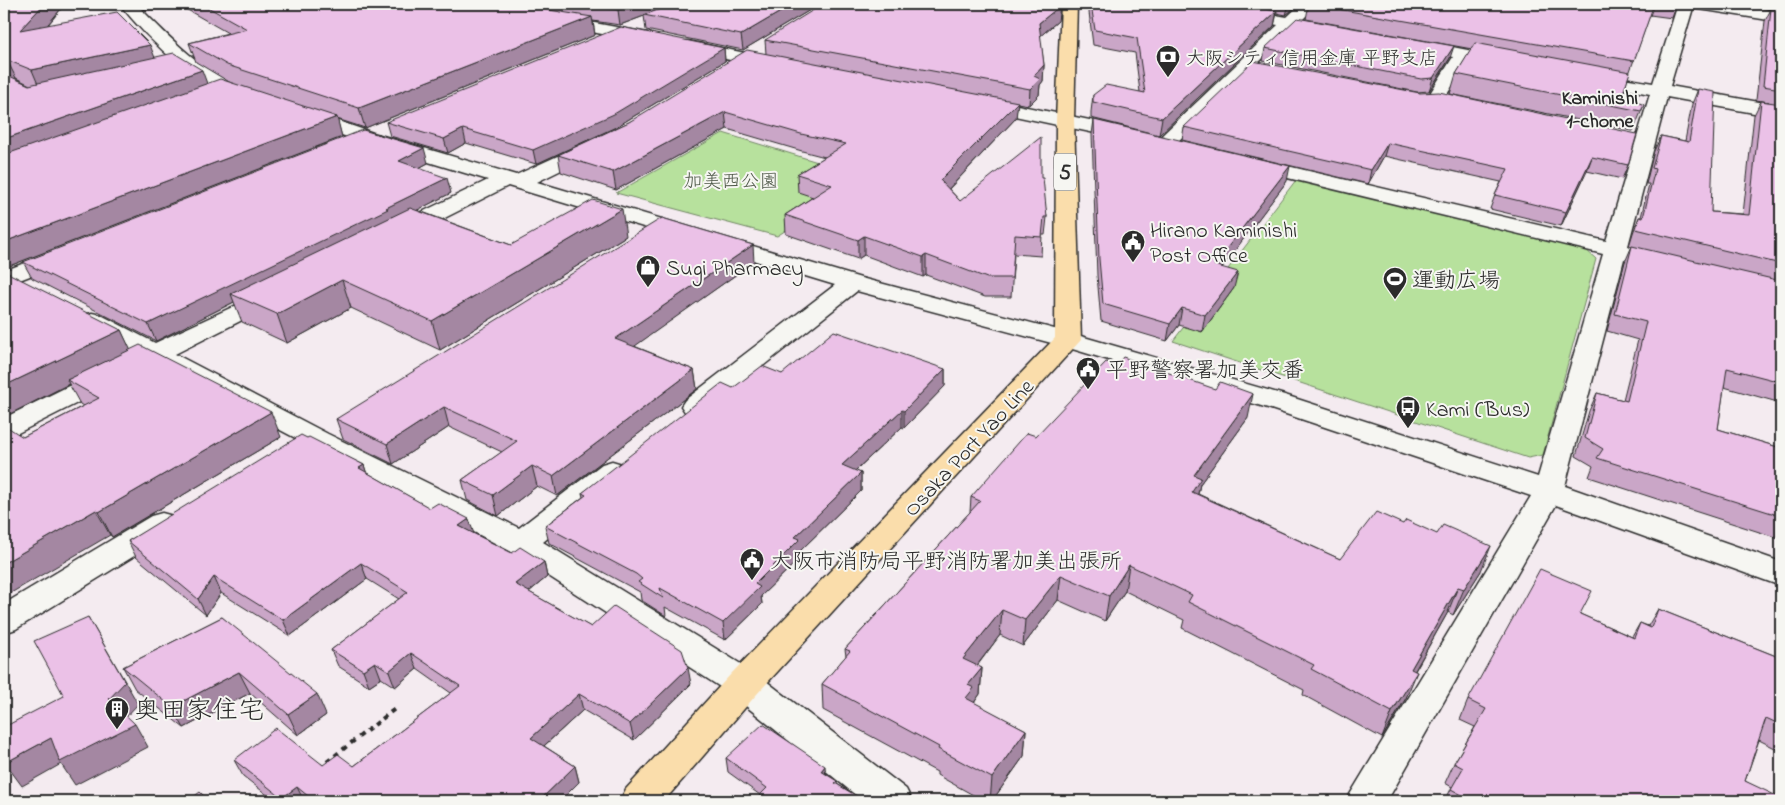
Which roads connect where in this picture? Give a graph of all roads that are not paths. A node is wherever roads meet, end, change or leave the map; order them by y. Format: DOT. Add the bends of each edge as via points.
graph roads {
  1 [pos="128,4"];
  2 [pos="1069,4"];
  3 [pos="1188,4"];
  4 [pos="1310,4"];
  5 [pos="1686,4"];
  6 [pos="1696,4"];
  7 [pos="1781,17"];
  8 [pos="545,19"];
  9 [pos="646,22"];
  10 [pos="1291,23"];
  11 [pos="621,32"];
  12 [pos="1349,33"];
  13 [pos="1396,42"];
  14 [pos="586,46"];
  15 [pos="754,54"];
  16 [pos="1464,54"];
  17 [pos="185,63"];
  18 [pos="1520,64"];
  19 [pos="1247,65"];
  20 [pos="166,67"];
  21 [pos="794,68"];
  22 [pos="1266,69"];
  23 [pos="721,73"];
  24 [pos="1567,73"];
  25 [pos="227,90"];
  26 [pos="1660,90"];
  27 [pos="208,97"];
  28 [pos="1436,98"];
  29 [pos="1417,99"];
  30 [pos="965,101"];
  31 [pos="1455,102"];
  32 [pos="1781,112"];
  33 [pos="1065,120"];
  34 [pos="392,127"];
  35 [pos="366,137"];
  36 [pos="606,141"];
  37 [pos="339,148"];
  38 [pos="1231,159"];
  39 [pos="512,181"];
  40 [pos="660,226"];
  41 [pos="383,240"];
  42 [pos="635,241"];
  43 [pos="80,249"];
  44 [pos="1616,250"];
  45 [pos="1689,268"];
  46 [pos="5,277"];
  47 [pos="853,284"];
  48 [pos="287,288"];
  49 [pos="33,291"];
  50 [pos="68,308"];
  51 [pos="1068,340"];
  52 [pos="156,353"];
  53 [pos="675,422"];
  54 [pos="343,424"];
  55 [pos="4,429"];
  56 [pos="303,442"];
  57 [pos="629,458"];
  58 [pos="1549,491"];
  59 [pos="190,507"];
  60 [pos="520,542"];
  61 [pos="1781,574"];
  62 [pos="4,620"];
  63 [pos="744,684"];
  64 [pos="640,801"];
  65 [pos="892,801"];
  66 [pos="1366,801"];
  1 -- 17 [label="street"];
  2 -- 33 [label="main road, 5"];
  3 -- 10 [label="street"];
  4 -- 10 [label="street"];
  5 -- 26 [label="street"];
  6 -- 7 [label="street"];
  8 -- 11 [label="street"];
  9 -- 11 [label="street"];
  10 -- 12 [label="street"];
  10 -- 19 [label="street"];
  11 -- 14 [label="street"];
  11 -- 15 [label="street"];
  13 -- 16 [label="street"];
  15 -- 21 [label="street"];
  15 -- 23 [label="street"];
  16 -- 18 [label="street"];
  16 -- 28 [label="street"];
  17 -- 20 [label="street"];
  17 -- 25 [label="street"];
  19 -- 22 [label="street"];
  19 -- 33 [label="street" via="1174,145"];
  24 -- 26 [label="street"];
  25 -- 27 [label="street"];
  25 -- 35 [label="street"];
  26 -- 32 [label="street"];
  26 -- 44 [label="street" via="1635,139"];
  28 -- 29 [label="street"];
  28 -- 31 [label="street"];
  30 -- 33 [label="street"];
  33 -- 51 [label="main road, 5"];
  34 -- 35 [label="street"];
  35 -- 37 [label="street"];
  35 -- 39 [label="street"];
  36 -- 39 [label="street"];
  38 -- 44 [label="street"];
  39 -- 40 [label="street"];
  39 -- 41 [label="street"];
  40 -- 42 [label="street"];
  40 -- 47 [label="street"];
  43 -- 46 [label="street"];
  44 -- 45 [label="street"];
  44 -- 58 [label="street"];
  46 -- 49 [label="street"];
  47 -- 51 [label="street"];
  47 -- 53 [label="street"];
  48 -- 52 [label="street"];
  50 -- 52 [label="street"];
  51 -- 58 [label="street" via="1278,402"];
  51 -- 63 [label="main road, Osaka Port Yao Line"];
  52 -- 55 [label="street"];
  52 -- 56 [label="street"];
  54 -- 56 [label="street"];
  56 -- 60 [label="street"];
  57 -- 60 [label="street"];
  58 -- 61 [label="street"];
  58 -- 66 [label="street"];
  59 -- 62 [label="street"];
  60 -- 63 [label="street"];
  63 -- 64 [label="main road, Osaka Port Yao Line"];
  63 -- 65 [label="street"];
}
